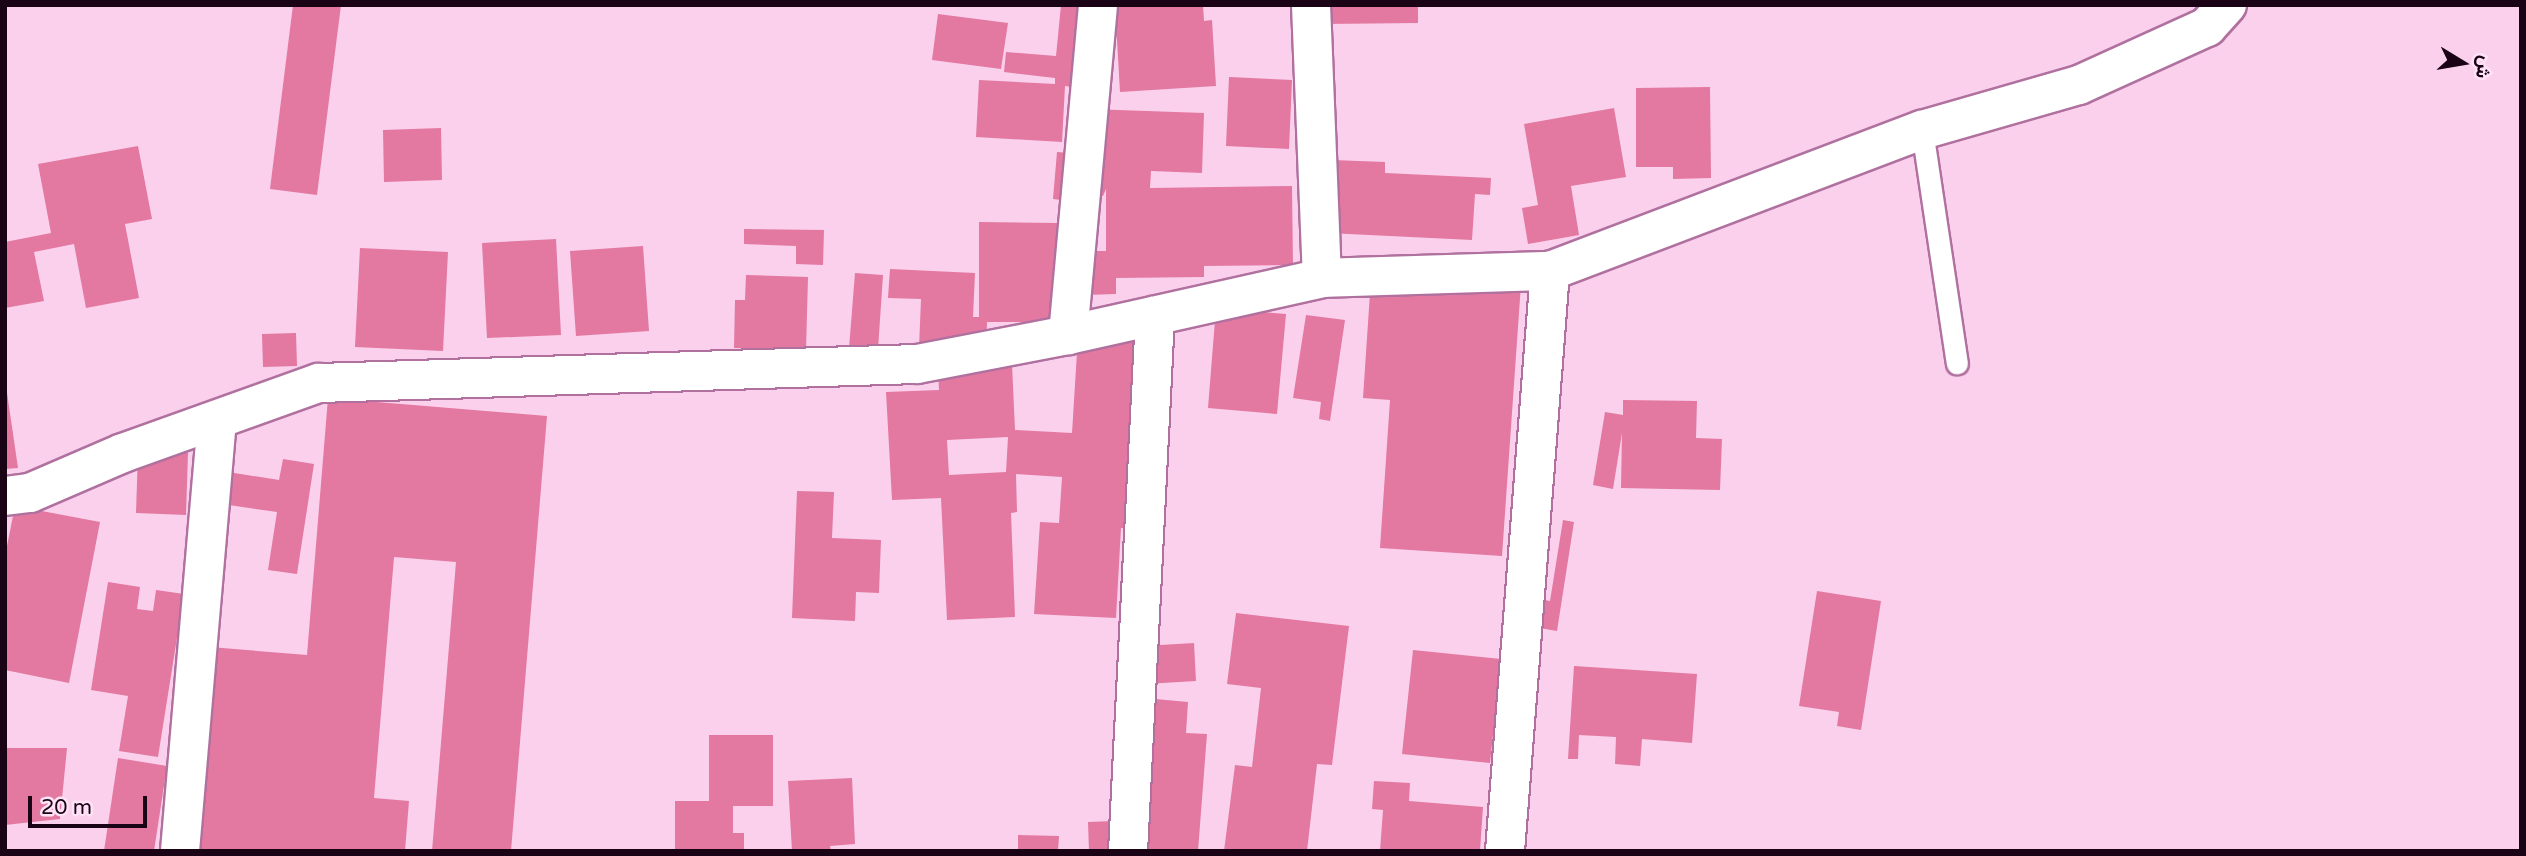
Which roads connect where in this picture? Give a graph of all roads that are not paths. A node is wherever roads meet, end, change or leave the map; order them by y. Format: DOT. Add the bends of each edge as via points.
graph roads {
  1 [pos="1098,5"];
  2 [pos="1311,5"];
  3 [pos="2227,5"];
  4 [pos="1922,130"];
  5 [pos="1550,271"];
  6 [pos="1322,278"];
  7 [pos="1155,316"];
  8 [pos="1068,335"];
  9 [pos="1957,363"];
  10 [pos="217,421"];
  11 [pos="5,496"];
  12 [pos="180,851"];
  13 [pos="1128,851"];
  14 [pos="1505,851"];
  1 -- 8 [label="street"];
  2 -- 6 [label="street"];
  3 -- 4 [label="street" via="2207,27 2079,85"];
  4 -- 5 [label="street"];
  4 -- 9 [label="lane"];
  5 -- 6 [label="street"];
  5 -- 14 [label="street"];
  6 -- 7 [label="street"];
  7 -- 8 [label="street"];
  7 -- 13 [label="street"];
  8 -- 10 [label="street" via="917,364 319,383"];
  10 -- 11 [label="street" via="124,453 30,493"];
  10 -- 12 [label="street"];
}
